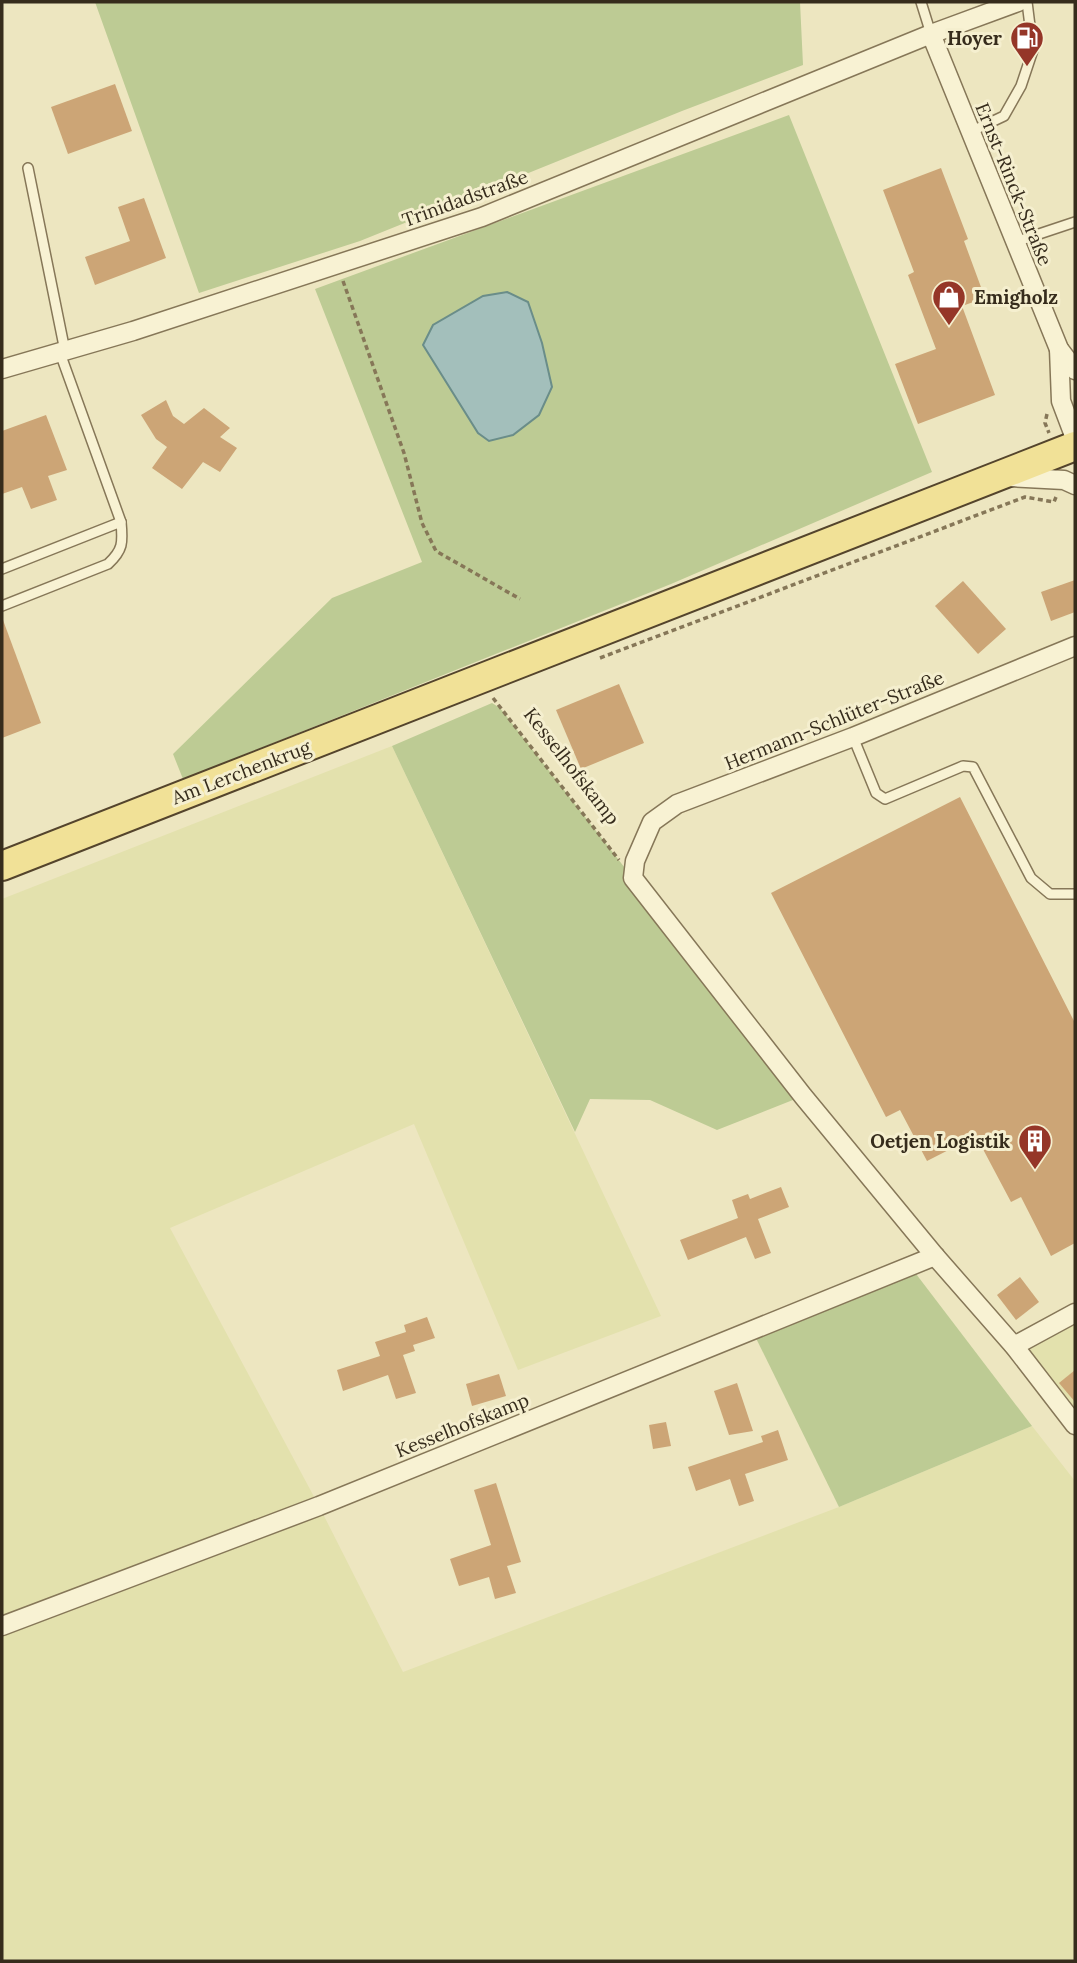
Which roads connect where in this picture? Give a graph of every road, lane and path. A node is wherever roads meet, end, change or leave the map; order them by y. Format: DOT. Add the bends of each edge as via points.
graph roads {
  1 [pos="921,2"];
  2 [pos="1018,2"];
  3 [pos="1027,2"];
  4 [pos="931,34"];
  5 [pos="970,132"];
  6 [pos="27,168"];
  7 [pos="1075,222"];
  8 [pos="1015,242"];
  9 [pos="338,265"];
  10 [pos="1059,349"];
  11 [pos="62,352"];
  12 [pos="2,369"];
  13 [pos="1075,370"];
  14 [pos="1075,438"];
  15 [pos="1075,446"];
  16 [pos="999,477"];
  17 [pos="1070,483"];
  18 [pos="121,522"];
  19 [pos="2,569"];
  20 [pos="520,599"];
  21 [pos="2,606"];
  22 [pos="1075,646"];
  23 [pos="597,659"];
  24 [pos="480,678"];
  25 [pos="853,737"];
  26 [pos="2,866"];
  27 [pos="634,870"];
  28 [pos="1075,894"];
  29 [pos="935,1256"];
  30 [pos="1075,1313"];
  31 [pos="1014,1346"];
  32 [pos="1075,1425"];
  33 [pos="2,1626"];
  1 -- 4 [label="lane"];
  2 -- 4 [label="street, Trinidadstraße"];
  3 -- 5 [label="lane" via="1033,50 1021,86 1004,116"];
  4 -- 5 [label="street, Ernst-Rinck-Straße"];
  4 -- 9 [label="street, Trinidadstraße" via="482,217"];
  5 -- 8 [label="street, Ernst-Rinck-Straße"];
  6 -- 11 [label="lane"];
  7 -- 8 [label="lane"];
  8 -- 10 [label="street, Ernst-Rinck-Straße"];
  9 -- 11 [label="street, Trinidadstraße"];
  9 -- 20 [label="path" via="404,453 422,523 436,551"];
  10 -- 13 [label="street, Ernst-Rinck-Straße"];
  10 -- 14 [label="street, Ernst-Rinck-Straße" via="1061,401"];
  11 -- 12 [label="street, Trinidadstraße"];
  11 -- 18 [label="lane"];
  15 -- 16 [label="main road, Am Lerchenkrug"];
  16 -- 17 [label="street"];
  16 -- 24 [label="main road, Am Lerchenkrug"];
  17 -- 23 [label="path" via="1054,502 1025,497"];
  18 -- 19 [label="lane"];
  18 -- 21 [label="lane" via="120,553 108,564"];
  22 -- 25 [label="street, Hermann-Schlüter-Straße"];
  24 -- 26 [label="main road, Am Lerchenkrug"];
  24 -- 27 [label="path, Kesselhofskamp" via="506,717"];
  25 -- 27 [label="street, Hermann-Schlüter-Straße" via="677,804 652,822"];
  25 -- 28 [label="lane" via="876,793 885,799 963,766 973,767 1031,878 1050,894"];
  27 -- 29 [label="street" via="803,1096"];
  29 -- 31 [label="street"];
  29 -- 33 [label="street, Kesselhofskamp" via="319,1506"];
  30 -- 31 [label="street"];
  31 -- 32 [label="street"];
}
